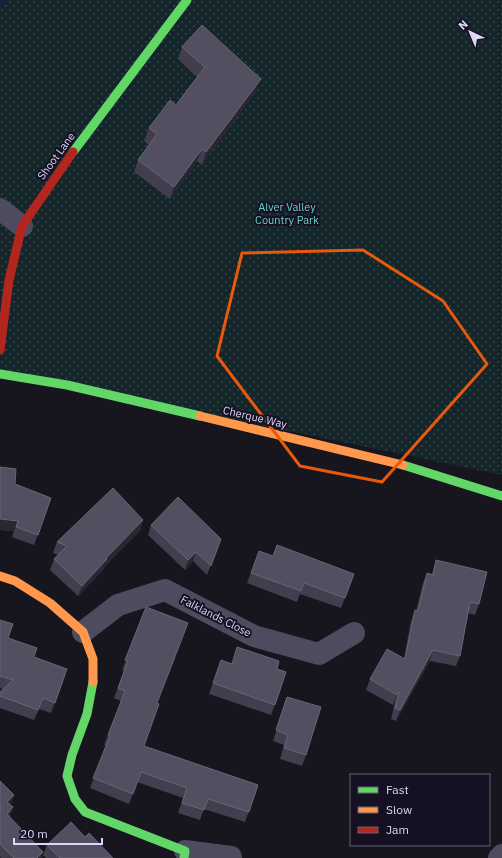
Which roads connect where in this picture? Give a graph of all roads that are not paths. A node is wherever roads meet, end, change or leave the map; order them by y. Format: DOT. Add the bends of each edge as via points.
graph roads {
  1 [pos="187,0"];
  2 [pos="0,209"];
  3 [pos="22,226"];
  4 [pos="0,350"];
  5 [pos="0,374"];
  6 [pos="502,496"];
  7 [pos="0,576"];
  8 [pos="83,632"];
  9 [pos="354,633"];
  10 [pos="184,854"];
  11 [pos="502,855"];
  12 [pos="231,857"];
  13 [pos="499,858"];
  1 -- 3 [label="street, Shoot Lane" via="63,165"];
  2 -- 3 [label="street"];
  3 -- 4 [label="street, Shoot Lane" via="9,280"];
  5 -- 6 [label="street, Cherque Way" via="67,385 389,461"];
  7 -- 8 [label="street" via="15,580 50,603"];
  8 -- 9 [label="street, Falklands Close" via="118,605 165,590 254,636 319,654"];
  8 -- 10 [label="street" via="93,659 93,684 87,714 67,776 75,799 84,812"];
  10 -- 12 [label="street"];
  11 -- 13 [label="street"];
}
